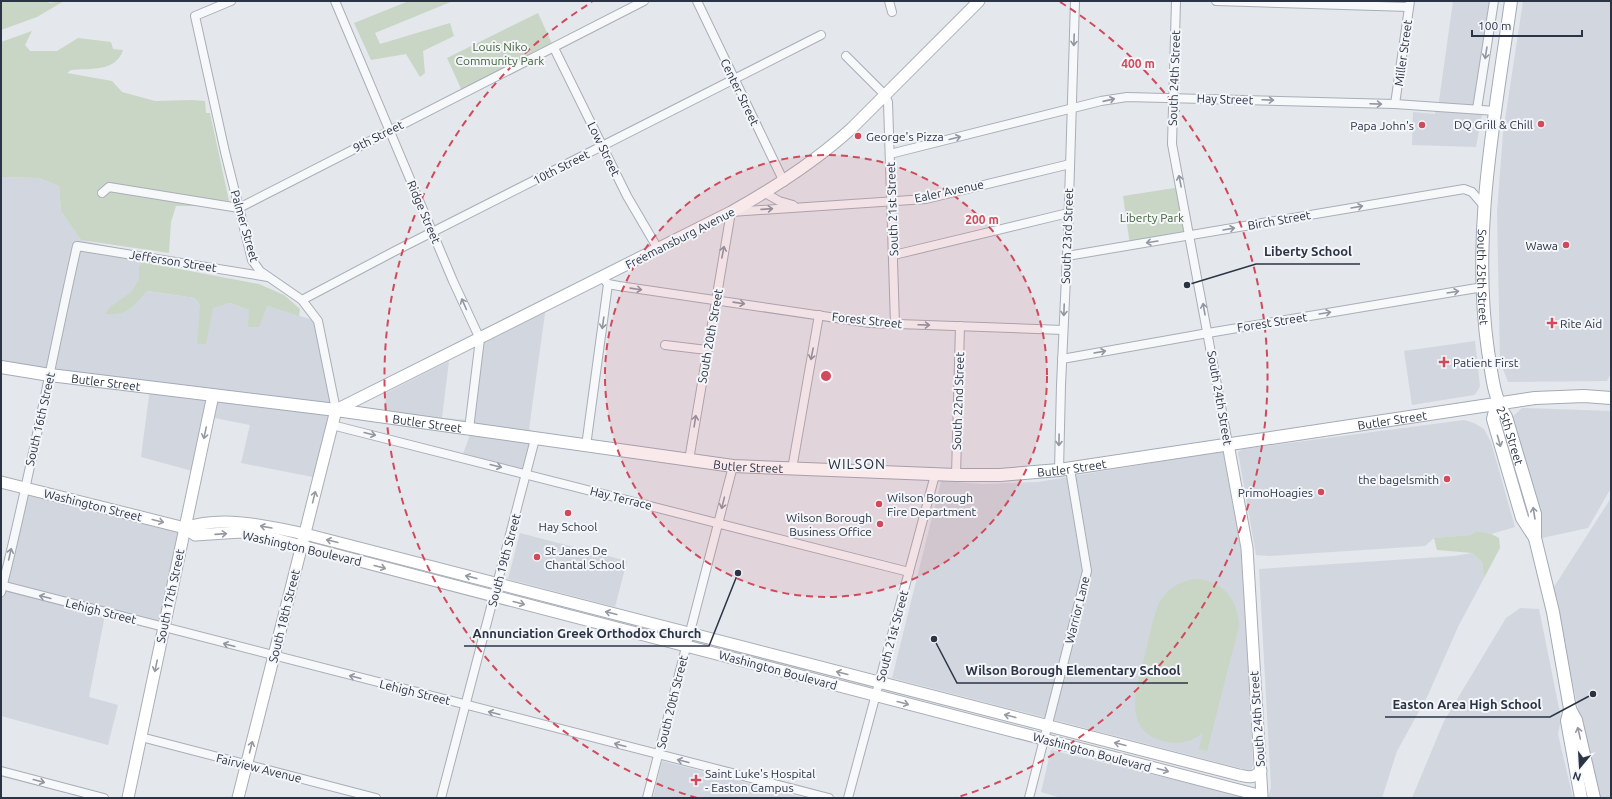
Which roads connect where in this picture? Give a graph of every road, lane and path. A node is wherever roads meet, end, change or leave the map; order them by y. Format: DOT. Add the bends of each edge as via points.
graph roads {
  1 [pos="231,1"];
  2 [pos="335,1"];
  3 [pos="644,1"];
  4 [pos="697,1"];
  5 [pos="889,1"];
  6 [pos="979,1"];
  7 [pos="1075,1"];
  8 [pos="1176,1"];
  9 [pos="1216,1"];
  10 [pos="1494,1"];
  11 [pos="1511,1"];
  12 [pos="1344,3"];
  13 [pos="1409,4"];
  14 [pos="892,12"];
  15 [pos="821,35"];
  16 [pos="554,48"];
  17 [pos="846,56"];
  18 [pos="734,78"];
  19 [pos="885,95"];
  20 [pos="1173,98"];
  21 [pos="1395,104"];
  22 [pos="1072,109"];
  23 [pos="1477,109"];
  24 [pos="1496,111"];
  25 [pos="390,131"];
  26 [pos="603,146"];
  27 [pos="890,154"];
  28 [pos="1070,164"];
  29 [pos="784,182"];
  30 [pos="102,193"];
  31 [pos="765,193"];
  32 [pos="890,201"];
  33 [pos="803,206"];
  34 [pos="1484,206"];
  35 [pos="239,208"];
  36 [pos="731,212"];
  37 [pos="1068,213"];
  38 [pos="433,232"];
  39 [pos="1190,235"];
  40 [pos="77,246"];
  41 [pos="658,249"];
  42 [pos="894,255"];
  43 [pos="1067,256"];
  44 [pos="268,277"];
  45 [pos="605,281"];
  46 [pos="1483,287"];
  47 [pos="302,300"];
  48 [pos="717,300"];
  49 [pos="819,315"];
  50 [pos="895,324"];
  51 [pos="960,326"];
  52 [pos="1063,330"];
  53 [pos="1208,333"];
  54 [pos="480,339"];
  55 [pos="665,345"];
  56 [pos="708,350"];
  57 [pos="1062,359"];
  58 [pos="1,367"];
  59 [pos="50,375"];
  60 [pos="213,395"];
  61 [pos="1611,398"];
  62 [pos="1497,403"];
  63 [pos="336,410"];
  64 [pos="332,424"];
  65 [pos="469,429"];
  66 [pos="535,439"];
  67 [pos="1228,444"];
  68 [pos="586,446"];
  69 [pos="689,460"];
  70 [pos="732,466"];
  71 [pos="792,469"];
  72 [pos="1065,470"];
  73 [pos="526,474"];
  74 [pos="935,475"];
  75 [pos="956,475"];
  76 [pos="1,482"];
  77 [pos="25,488"];
  78 [pos="718,523"];
  79 [pos="185,528"];
  80 [pos="305,534"];
  81 [pos="302,547"];
  82 [pos="909,572"];
  83 [pos="497,584"];
  84 [pos="2,588"];
  85 [pos="494,597"];
  86 [pos="164,627"];
  87 [pos="689,633"];
  88 [pos="686,647"];
  89 [pos="274,656"];
  90 [pos="880,682"];
  91 [pos="876,696"];
  92 [pos="466,705"];
  93 [pos="1570,709"];
  94 [pos="1048,726"];
  95 [pos="141,738"];
  96 [pos="1044,740"];
  97 [pos="658,755"];
  98 [pos="246,765"];
  99 [pos="1,771"];
  100 [pos="1261,771"];
  101 [pos="1262,796"];
  102 [pos="104,798"];
  103 [pos="128,798"];
  104 [pos="238,798"];
  105 [pos="376,798"];
  106 [pos="441,798"];
  107 [pos="647,798"];
  108 [pos="829,798"];
  109 [pos="848,798"];
  110 [pos="1029,798"];
  111 [pos="1581,798"];
  112 [pos="1594,798"];
  1 -- 35 [label="street, Palmer Street" via="195,16"];
  2 -- 25 [label="street, Ridge Street"];
  3 -- 16 [label="street, 9th Street"];
  4 -- 18 [label="street, Center Street"];
  5 -- 14 [label="street"];
  6 -- 19 [label="street, Freemansburg Avenue"];
  7 -- 22 [label="street, South 23rd Street, one-way"];
  8 -- 20 [label="street, South 24th Street"];
  9 -- 12 [label="street"];
  10 -- 23 [label="street, one-way"];
  11 -- 24 [label="main road, South 25th Street"];
  12 -- 13 [label="street"];
  13 -- 21 [label="street, Miller Street"];
  15 -- 18 [label="street, 10th Street"];
  16 -- 25 [label="street, 9th Street"];
  16 -- 26 [label="street, Low Street"];
  17 -- 19 [label="street"];
  18 -- 26 [label="street, 10th Street"];
  18 -- 29 [label="street, Center Street"];
  19 -- 27 [label="street, South 21st Street" via="888,102"];
  19 -- 29 [label="street, Freemansburg Avenue" via="834,145"];
  20 -- 21 [label="street, Hay Street, one-way"];
  22 -- 20 [label="street, Hay Street, one-way" via="1119,97"];
  39 -- 20 [label="street, South 24th Street, one-way" via="1172,144"];
  21 -- 23 [label="street, Hay Street"];
  27 -- 22 [label="street, Hay Street, one-way"];
  22 -- 28 [label="street, South 23rd Street"];
  23 -- 24 [label="street, Hay Street"];
  24 -- 34 [label="main road, South 25th Street"];
  25 -- 35 [label="street, 9th Street"];
  25 -- 38 [label="street, Ridge Street"];
  26 -- 38 [label="street, 10th Street"];
  26 -- 41 [label="street, Low Street"];
  27 -- 32 [label="street, South 21st Street"];
  28 -- 32 [label="street, Ealer Avenue" via="926,199"];
  28 -- 37 [label="street, South 23rd Street"];
  29 -- 31 [label="street, Freemansburg Avenue"];
  30 -- 35 [label="street" via="109,187"];
  31 -- 33 [label="street, Ealer Avenue" via="779,201"];
  31 -- 36 [label="street, Freemansburg Avenue"];
  32 -- 33 [label="street, Ealer Avenue"];
  32 -- 42 [label="street, South 21st Street"];
  36 -- 33 [label="street, Ealer Avenue, one-way"];
  39 -- 34 [label="street, Birch Street, one-way" via="1464,189 1472,192"];
  34 -- 46 [label="main road, South 25th Street"];
  35 -- 44 [label="street, Palmer Street" via="252,260"];
  36 -- 41 [label="street, Freemansburg Avenue"];
  48 -- 36 [label="street, South 20th Street, one-way"];
  37 -- 42 [label="street"];
  37 -- 43 [label="street, South 23rd Street"];
  38 -- 47 [label="street, 10th Street"];
  54 -- 38 [label="street, Ridge Street, one-way"];
  39 -- 43 [label="street, Birch Street, one-way"];
  53 -- 39 [label="street, South 24th Street, one-way"];
  40 -- 44 [label="street, Jefferson Street"];
  40 -- 59 [label="street, South 16th Street"];
  41 -- 45 [label="street, Freemansburg Avenue"];
  42 -- 50 [label="street, South 21st Street"];
  43 -- 52 [label="street, South 23rd Street, one-way"];
  44 -- 47 [label="street, Palmer Street"];
  45 -- 48 [label="street, Forest Street, one-way"];
  45 -- 54 [label="street, Freemansburg Avenue" via="544,304"];
  45 -- 68 [label="street, one-way"];
  53 -- 46 [label="street, Forest Street, one-way"];
  46 -- 62 [label="main road, South 25th Street" via="1487,341"];
  47 -- 63 [label="street, Palmer Street" via="318,321"];
  48 -- 49 [label="street, Forest Street, one-way"];
  48 -- 56 [label="street, South 20th Street"];
  49 -- 50 [label="street, Forest Street"];
  49 -- 71 [label="street, one-way"];
  50 -- 51 [label="street, Forest Street, one-way"];
  51 -- 52 [label="street, Forest Street"];
  51 -- 75 [label="street, South 22nd Street"];
  52 -- 57 [label="street, South 23rd Street"];
  57 -- 53 [label="street, Forest Street, one-way"];
  53 -- 67 [label="street, South 24th Street"];
  54 -- 63 [label="street, Freemansburg Avenue"];
  54 -- 65 [label="street"];
  55 -- 56 [label="street"];
  69 -- 56 [label="street, South 20th Street, one-way"];
  57 -- 72 [label="street, South 23rd Street, one-way"];
  58 -- 59 [label="main road, Butler Street"];
  59 -- 60 [label="main road, Butler Street"];
  59 -- 77 [label="street, South 16th Street"];
  60 -- 63 [label="main road, Butler Street"];
  60 -- 79 [label="street, South 17th Street, one-way"];
  61 -- 62 [label="main road, Butler Street" via="1551,396"];
  62 -- 67 [label="main road, Butler Street"];
  62 -- 93 [label="main road, 25th Street" via="1493,420 1522,518 1535,538 1553,612"];
  63 -- 64 [label="street, South 18th Street"];
  63 -- 65 [label="main road, Butler Street"];
  64 -- 73 [label="street, Hay Terrace, one-way"];
  80 -- 64 [label="street, South 18th Street, one-way"];
  65 -- 66 [label="main road, Butler Street"];
  66 -- 68 [label="main road, Butler Street"];
  66 -- 73 [label="street, South 19th Street"];
  67 -- 72 [label="main road, Butler Street"];
  67 -- 100 [label="street, South 24th Street" via="1247,548"];
  68 -- 69 [label="main road, Butler Street"];
  69 -- 70 [label="main road, Butler Street"];
  70 -- 71 [label="main road, Butler Street"];
  70 -- 78 [label="street, South 20th Street, one-way"];
  71 -- 74 [label="main road, Butler Street"];
  72 -- 75 [label="main road, Butler Street" via="1000,476"];
  72 -- 94 [label="street, Warrior Lane" via="1087,571"];
  73 -- 78 [label="street, Hay Terrace"];
  73 -- 83 [label="street, South 19th Street"];
  74 -- 75 [label="main road, Butler Street"];
  74 -- 82 [label="street, South 21st Street"];
  76 -- 77 [label="street, Washington Street"];
  77 -- 79 [label="street, Washington Street, one-way"];
  84 -- 77 [label="street, South 16th Street, one-way"];
  78 -- 82 [label="street, Hay Terrace"];
  78 -- 87 [label="street, South 20th Street"];
  80 -- 79 [label="street, Washington Boulevard, one-way" via="232,523 199,523"];
  79 -- 81 [label="street, Washington Boulevard, one-way" via="195,535 241,532"];
  79 -- 86 [label="street, South 17th Street"];
  80 -- 81 [label="street, South 18th Street"];
  83 -- 80 [label="street, Washington Boulevard, one-way"];
  81 -- 85 [label="street, Washington Boulevard, one-way"];
  81 -- 89 [label="street, South 18th Street"];
  82 -- 90 [label="street, South 21st Street"];
  83 -- 85 [label="street, South 19th Street"];
  87 -- 83 [label="street, Washington Boulevard, one-way"];
  86 -- 84 [label="street, Lehigh Street, one-way"];
  85 -- 88 [label="street, Washington Boulevard, one-way"];
  85 -- 92 [label="street, South 19th Street"];
  89 -- 86 [label="street, Lehigh Street, one-way"];
  86 -- 95 [label="street, South 17th Street, one-way"];
  87 -- 88 [label="street, South 20th Street"];
  90 -- 87 [label="street, Washington Boulevard, one-way"];
  88 -- 91 [label="street, Washington Boulevard"];
  88 -- 97 [label="street, South 20th Street"];
  92 -- 89 [label="street, Lehigh Street, one-way"];
  98 -- 89 [label="street, South 18th Street, one-way"];
  90 -- 91 [label="street, South 21st Street"];
  94 -- 90 [label="street, Washington Boulevard, one-way"];
  91 -- 96 [label="street, Washington Boulevard, one-way"];
  91 -- 109 [label="street, South 21st Street"];
  97 -- 92 [label="street, Lehigh Street, one-way"];
  92 -- 106 [label="street, South 19th Street"];
  93 -- 111 [label="main road, 25th Street" via="1567,721"];
  112 -- 93 [label="main road, 25th Street, one-way" via="1576,720"];
  94 -- 96 [label="street"];
  100 -- 94 [label="street, Washington Boulevard, one-way" via="1251,778"];
  95 -- 98 [label="street, Fairview Avenue"];
  95 -- 103 [label="street, South 17th Street"];
  96 -- 101 [label="street, Washington Boulevard, one-way"];
  96 -- 110 [label="street"];
  97 -- 107 [label="street, South 20th Street"];
  108 -- 97 [label="street, Lehigh Street, one-way"];
  98 -- 104 [label="street, South 18th Street"];
  98 -- 105 [label="street, Fairview Avenue"];
  99 -- 102 [label="street, one-way"];
  100 -- 101 [label="street, South 24th Street"];
}
